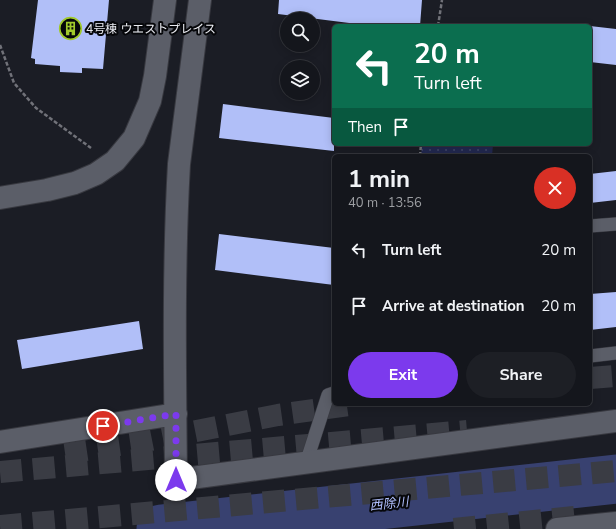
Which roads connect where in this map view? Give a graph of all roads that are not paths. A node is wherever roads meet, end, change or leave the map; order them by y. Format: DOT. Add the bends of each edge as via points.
graph roads {
  1 [pos="165,0"];
  2 [pos="200,0"];
  3 [pos="0,198"];
  4 [pos="616,224"];
  5 [pos="592,226"];
  6 [pos="616,353"];
  7 [pos="592,356"];
  8 [pos="332,394"];
  9 [pos="176,414"];
  10 [pos="616,421"];
  11 [pos="0,442"];
  12 [pos="306,463"];
  13 [pos="616,523"];
  14 [pos="557,529"];
  1 -- 3 [label="street" via="150,101 134,138 115,161 96,174 74,183"];
  2 -- 9 [label="street" via="178,164 174,292"];
  4 -- 5 [label="lane"];
  6 -- 7 [label="lane"];
  8 -- 12 [label="lane" via="328,395"];
  9 -- 11 [label="street"];
  9 -- 12 [label="street" via="176,480"];
  10 -- 12 [label="street"];
  13 -- 14 [label="street"];
}
